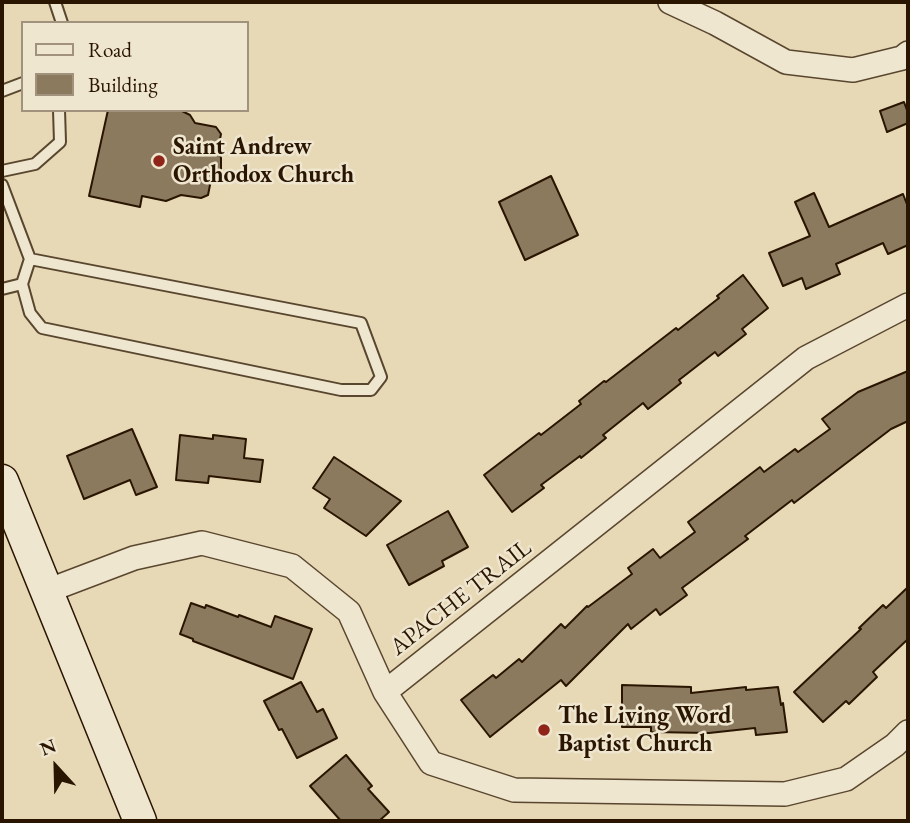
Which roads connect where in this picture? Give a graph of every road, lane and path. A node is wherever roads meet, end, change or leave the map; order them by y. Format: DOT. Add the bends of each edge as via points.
graph roads {
  1 [pos="55,2"];
  2 [pos="670,2"];
  3 [pos="61,21"];
  4 [pos="908,53"];
  5 [pos="21,84"];
  6 [pos="2,91"];
  7 [pos="59,112"];
  8 [pos="2,171"];
  9 [pos="2,186"];
  10 [pos="30,259"];
  11 [pos="22,285"];
  12 [pos="2,289"];
  13 [pos="908,304"];
  14 [pos="2,481"];
  15 [pos="47,591"];
  16 [pos="385,692"];
  17 [pos="908,732"];
  18 [pos="140,821"];
  1 -- 3 [label="lane"];
  2 -- 4 [label="street" via="786,62 853,70"];
  5 -- 6 [label="lane"];
  7 -- 8 [label="lane" via="60,142 35,164"];
  9 -- 10 [label="lane"];
  10 -- 11 [label="lane"];
  10 -- 11 [label="lane" via="361,323 381,377 371,390 341,390 41,328 30,313"];
  11 -- 12 [label="lane"];
  13 -- 16 [label="street, APACHE TRAIL" via="806,358"];
  14 -- 15 [label="main road"];
  15 -- 16 [label="street, APACHE TRAIL" via="134,558 202,543 292,566 349,612"];
  15 -- 18 [label="main road"];
  16 -- 17 [label="street" via="431,762 514,790 785,794 846,779"];
}
